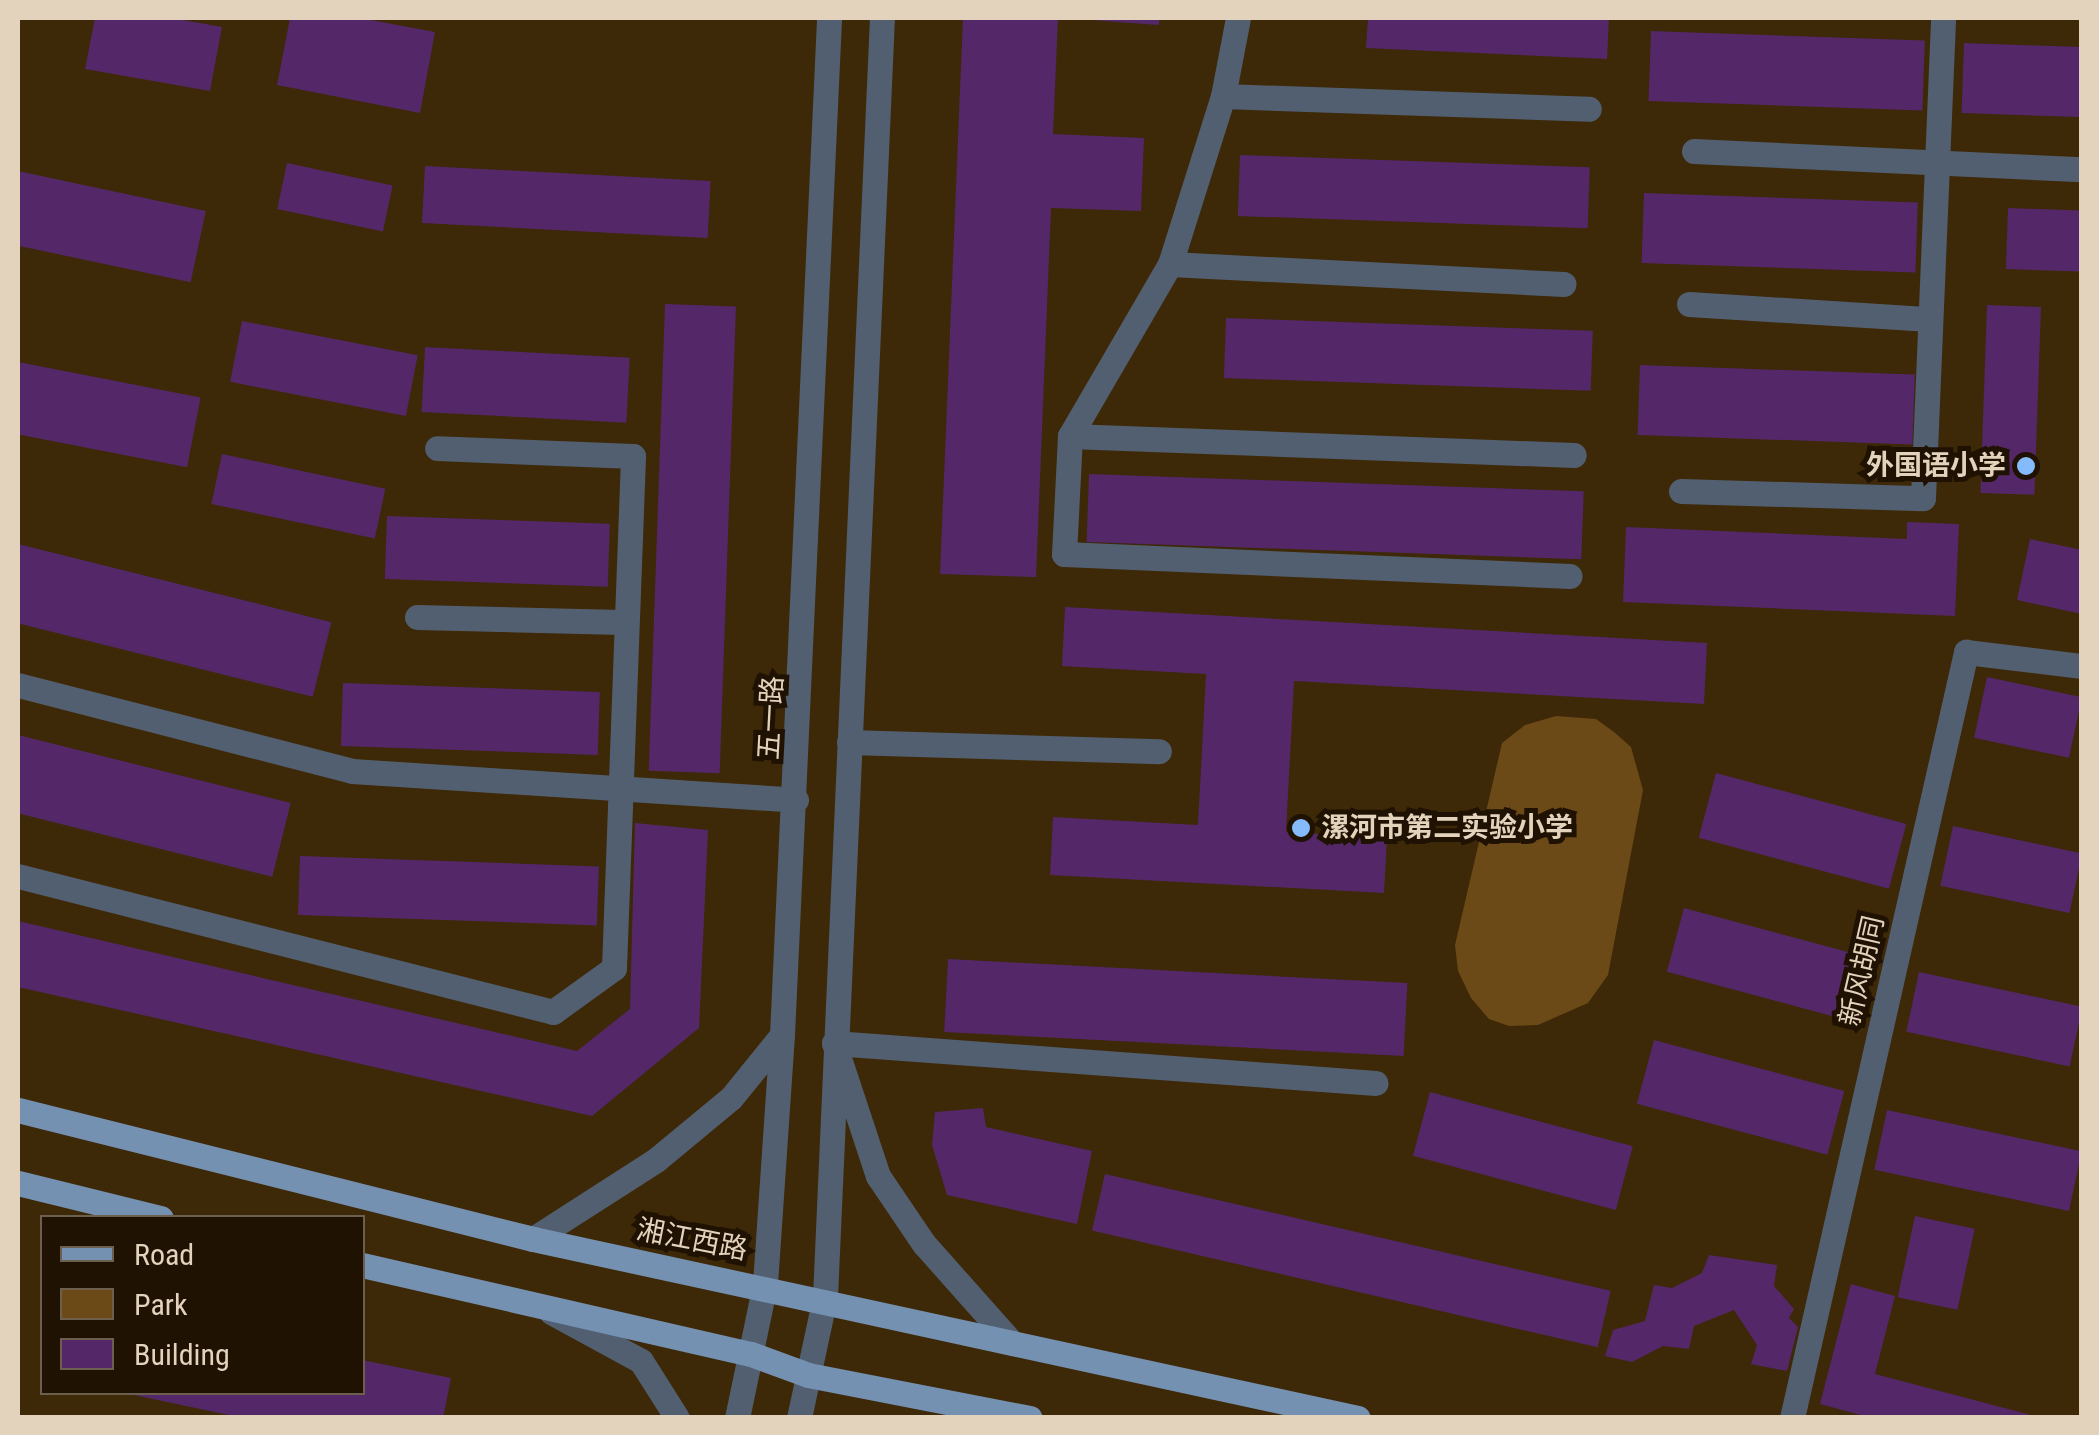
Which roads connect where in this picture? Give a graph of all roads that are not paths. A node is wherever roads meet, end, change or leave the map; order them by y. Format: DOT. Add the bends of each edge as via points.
graph roads {
  1 [pos="829,18"];
  2 [pos="882,18"];
  3 [pos="1238,18"];
  4 [pos="1943,18"];
  5 [pos="1223,96"];
  6 [pos="1589,109"];
  7 [pos="1694,152"];
  8 [pos="1938,162"];
  9 [pos="2082,169"];
  10 [pos="1170,264"];
  11 [pos="1563,284"];
  12 [pos="1689,304"];
  13 [pos="1930,319"];
  14 [pos="1070,436"];
  15 [pos="436,448"];
  16 [pos="1574,455"];
  17 [pos="1680,492"];
  18 [pos="1570,576"];
  19 [pos="417,617"];
  20 [pos="622,622"];
  21 [pos="2082,666"];
  22 [pos="18,685"];
  23 [pos="849,742"];
  24 [pos="1159,751"];
  25 [pos="616,788"];
  26 [pos="796,800"];
  27 [pos="18,876"];
  28 [pos="782,1035"];
  29 [pos="834,1043"];
  30 [pos="1376,1083"];
  31 [pos="18,1110"];
  32 [pos="18,1184"];
  33 [pos="148,1215"];
  34 [pos="533,1239"];
  35 [pos="365,1267"];
  36 [pos="764,1284"];
  37 [pos="825,1298"];
  38 [pos="546,1309"];
  39 [pos="1012,1343"];
  40 [pos="751,1354"];
  41 [pos="808,1375"];
  42 [pos="1003,1411"];
  43 [pos="677,1418"];
  44 [pos="737,1418"];
  45 [pos="799,1418"];
  46 [pos="966,1418"];
  47 [pos="1030,1418"];
  48 [pos="1358,1418"];
  49 [pos="1792,1418"];
  1 -- 26 [label="street, 五一路"];
  2 -- 23 [label="street"];
  3 -- 5 [label="street"];
  4 -- 8 [label="street"];
  5 -- 6 [label="street"];
  5 -- 10 [label="street"];
  7 -- 8 [label="street"];
  8 -- 9 [label="street"];
  8 -- 13 [label="street"];
  10 -- 11 [label="street"];
  10 -- 14 [label="street"];
  12 -- 13 [label="street"];
  13 -- 17 [label="street" via="1923,498"];
  14 -- 16 [label="street"];
  14 -- 18 [label="street" via="1064,554"];
  15 -- 20 [label="street" via="633,456"];
  19 -- 20 [label="street"];
  20 -- 25 [label="street"];
  21 -- 49 [label="street, 新风胡同" via="1966,652"];
  22 -- 25 [label="street" via="352,771"];
  23 -- 24 [label="street"];
  23 -- 29 [label="street"];
  25 -- 26 [label="street"];
  25 -- 27 [label="street" via="614,968 554,1012"];
  26 -- 28 [label="street, 五一路"];
  28 -- 34 [label="street" via="731,1098 656,1160"];
  28 -- 36 [label="street, 五一路"];
  29 -- 30 [label="street"];
  29 -- 37 [label="street"];
  29 -- 39 [label="street" via="878,1176 924,1244"];
  31 -- 34 [label="main road, 湘江西路"];
  32 -- 33 [label="main road"];
  34 -- 36 [label="main road, 湘江西路"];
  35 -- 38 [label="main road"];
  36 -- 37 [label="main road, 湘江西路"];
  36 -- 40 [label="street, 五一路"];
  37 -- 39 [label="main road, 湘江西路"];
  37 -- 41 [label="street"];
  38 -- 40 [label="main road"];
  38 -- 43 [label="street" via="641,1360"];
  39 -- 48 [label="main road, 湘江西路"];
  40 -- 41 [label="main road"];
  40 -- 44 [label="street, 五一路"];
  41 -- 42 [label="main road"];
  41 -- 45 [label="street"];
  42 -- 46 [label="street"];
  42 -- 47 [label="main road"];
}
